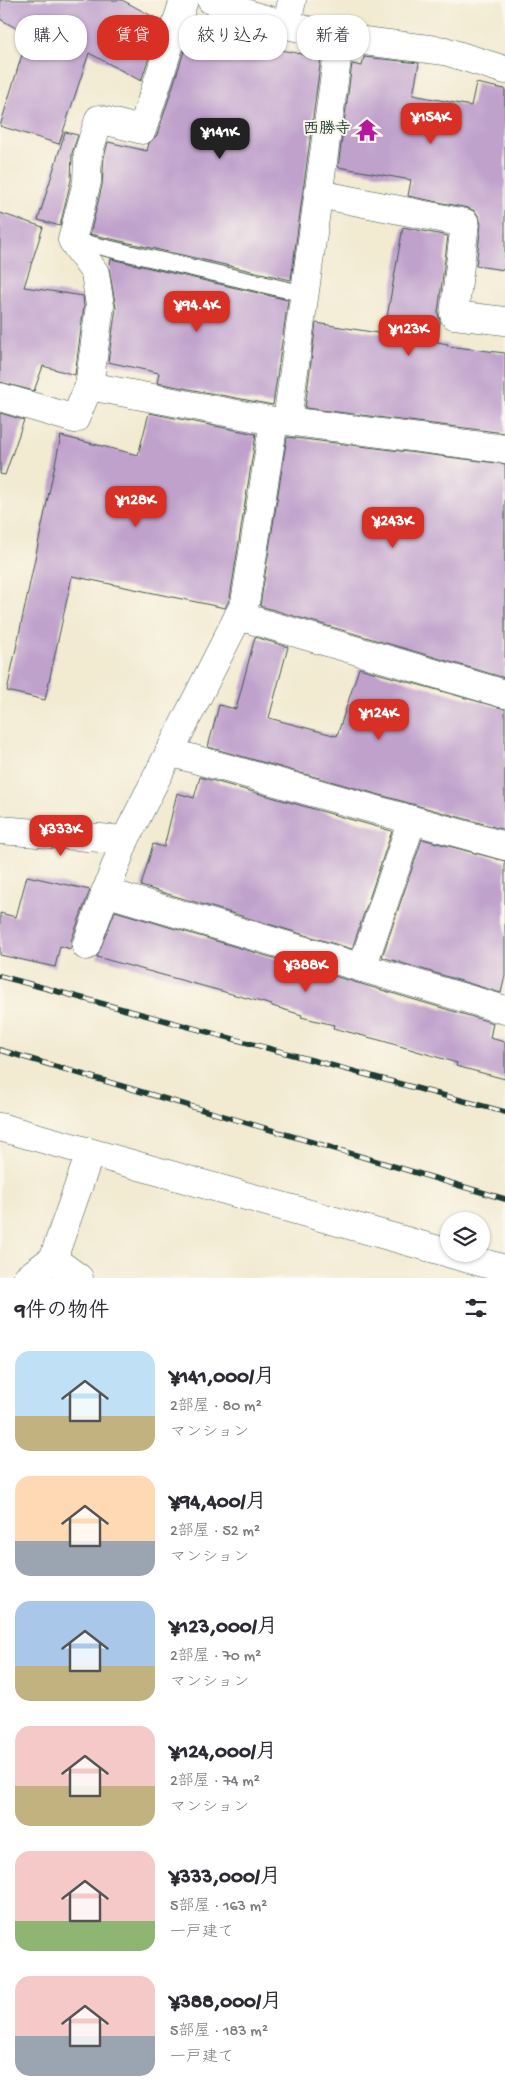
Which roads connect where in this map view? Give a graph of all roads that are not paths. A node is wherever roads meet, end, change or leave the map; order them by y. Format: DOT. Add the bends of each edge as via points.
graph roads {
  1 [pos="184,0"];
  2 [pos="211,0"];
  3 [pos="289,13"];
  4 [pos="369,42"];
  5 [pos="337,60"];
  6 [pos="505,70"];
  7 [pos="319,194"];
  8 [pos="72,240"];
  9 [pos="305,294"];
  10 [pos="505,321"];
  11 [pos="89,386"];
  12 [pos="0,397"];
  13 [pos="281,421"];
  14 [pos="505,449"];
  15 [pos="238,616"];
  16 [pos="505,694"];
  17 [pos="169,752"];
  18 [pos="412,820"];
  19 [pos="0,830"];
  20 [pos="125,840"];
  21 [pos="505,846"];
  22 [pos="105,892"];
  23 [pos="86,946"];
  24 [pos="362,968"];
  25 [pos="505,1010"];
  26 [pos="0,1127"];
  27 [pos="90,1154"];
  28 [pos="440,1250"];
  29 [pos="52,1259"];
  30 [pos="481,1262"];
  31 [pos="505,1269"];
  32 [pos="27,1278"];
  33 [pos="79,1278"];
  1 -- 8 [label="street" via="142,130 99,119 88,154 86,182"];
  2 -- 3 [label="street" via="254,16"];
  4 -- 6 [label="street" via="445,51"];
  5 -- 7 [label="street"];
  7 -- 9 [label="street"];
  7 -- 10 [label="street" via="465,223 454,314"];
  8 -- 9 [label="lane"];
  8 -- 11 [label="street" via="95,273 100,306"];
  9 -- 13 [label="street"];
  11 -- 12 [label="street" via="75,419"];
  11 -- 13 [label="street"];
  13 -- 14 [label="street"];
  13 -- 15 [label="street" via="244,603"];
  15 -- 16 [label="street"];
  15 -- 17 [label="street"];
  17 -- 18 [label="street"];
  17 -- 20 [label="street"];
  18 -- 21 [label="street"];
  18 -- 24 [label="street"];
  19 -- 20 [label="street"];
  20 -- 22 [label="street"];
  22 -- 23 [label="street"];
  22 -- 24 [label="street"];
  24 -- 25 [label="street"];
  26 -- 27 [label="street"];
  27 -- 28 [label="street"];
  27 -- 29 [label="street"];
  29 -- 32 [label="street"];
  29 -- 33 [label="street"];
  30 -- 31 [label="street"];
}
